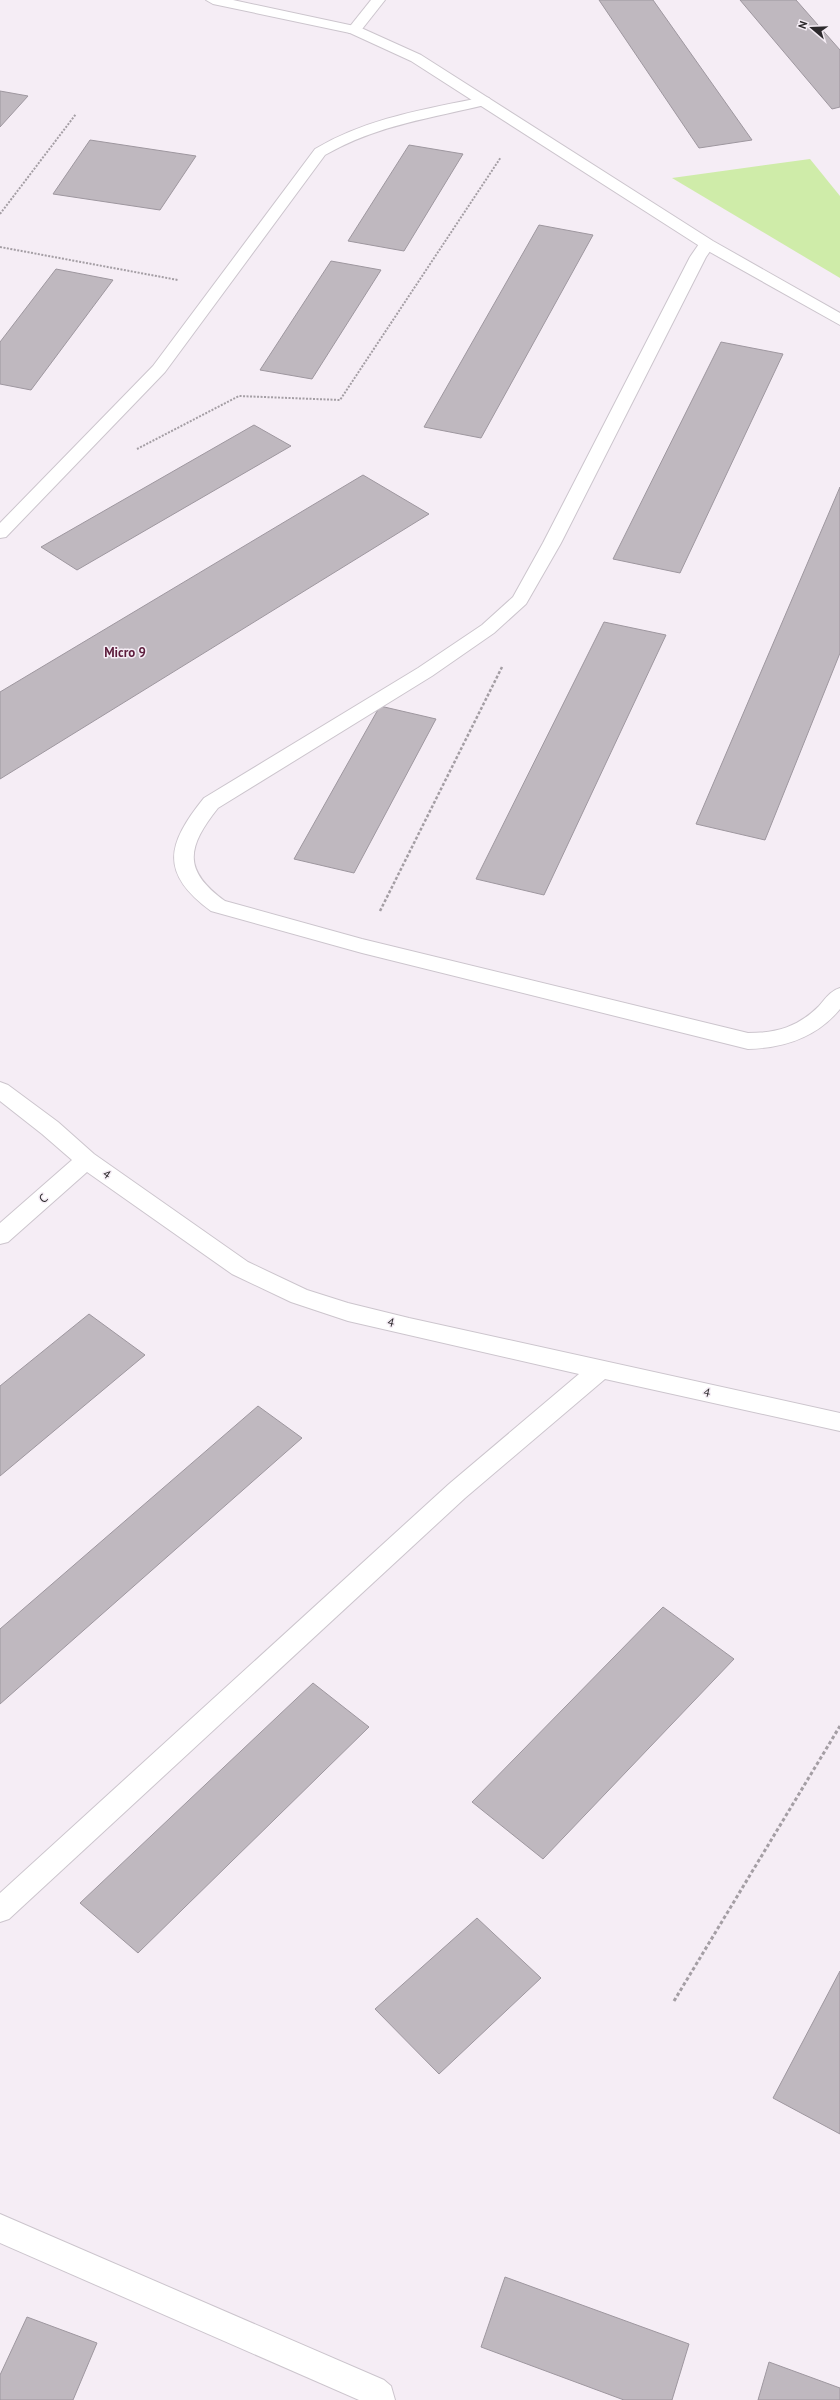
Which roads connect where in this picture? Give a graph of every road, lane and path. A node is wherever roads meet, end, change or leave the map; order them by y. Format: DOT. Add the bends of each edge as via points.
graph roads {
  1 [pos="213,0"];
  2 [pos="378,0"];
  3 [pos="354,30"];
  4 [pos="484,101"];
  5 [pos="76,114"];
  6 [pos="521,126"];
  7 [pos="0,214"];
  8 [pos="707,244"];
  9 [pos="0,247"];
  10 [pos="219,288"];
  11 [pos="840,320"];
  12 [pos="136,450"];
  13 [pos="0,532"];
  14 [pos="840,995"];
  15 [pos="0,1090"];
  16 [pos="86,1160"];
  17 [pos="0,1236"];
  18 [pos="602,1368"];
  19 [pos="840,1422"];
  20 [pos="840,1726"];
  21 [pos="0,1910"];
  22 [pos="674,2001"];
  23 [pos="0,2228"];
  24 [pos="380,2400"];
  1 -- 3 [label="street"];
  2 -- 3 [label="street"];
  3 -- 4 [label="street" via="416,58"];
  4 -- 6 [label="street"];
  4 -- 10 [label="street" via="373,127 338,141 320,152"];
  5 -- 7 [label="path"];
  6 -- 8 [label="street"];
  6 -- 12 [label="path" via="340,400 239,396"];
  8 -- 11 [label="street"];
  8 -- 14 [label="street" via="520,600 488,630 211,803 188,833 184,849 184,868 190,883 203,897 218,906 362,946 748,1041 779,1040 798,1034 815,1024"];
  9 -- 10 [label="path"];
  10 -- 13 [label="street" via="140,390"];
  15 -- 16 [label="street, 4" via="50,1128"];
  16 -- 17 [label="street, C"];
  16 -- 18 [label="street, 4" via="240,1268 299,1296 348,1312"];
  18 -- 19 [label="street, 4"];
  18 -- 21 [label="street" via="457,1491"];
  20 -- 22 [label="path"];
  23 -- 24 [label="street" via="372,2391"];
}
